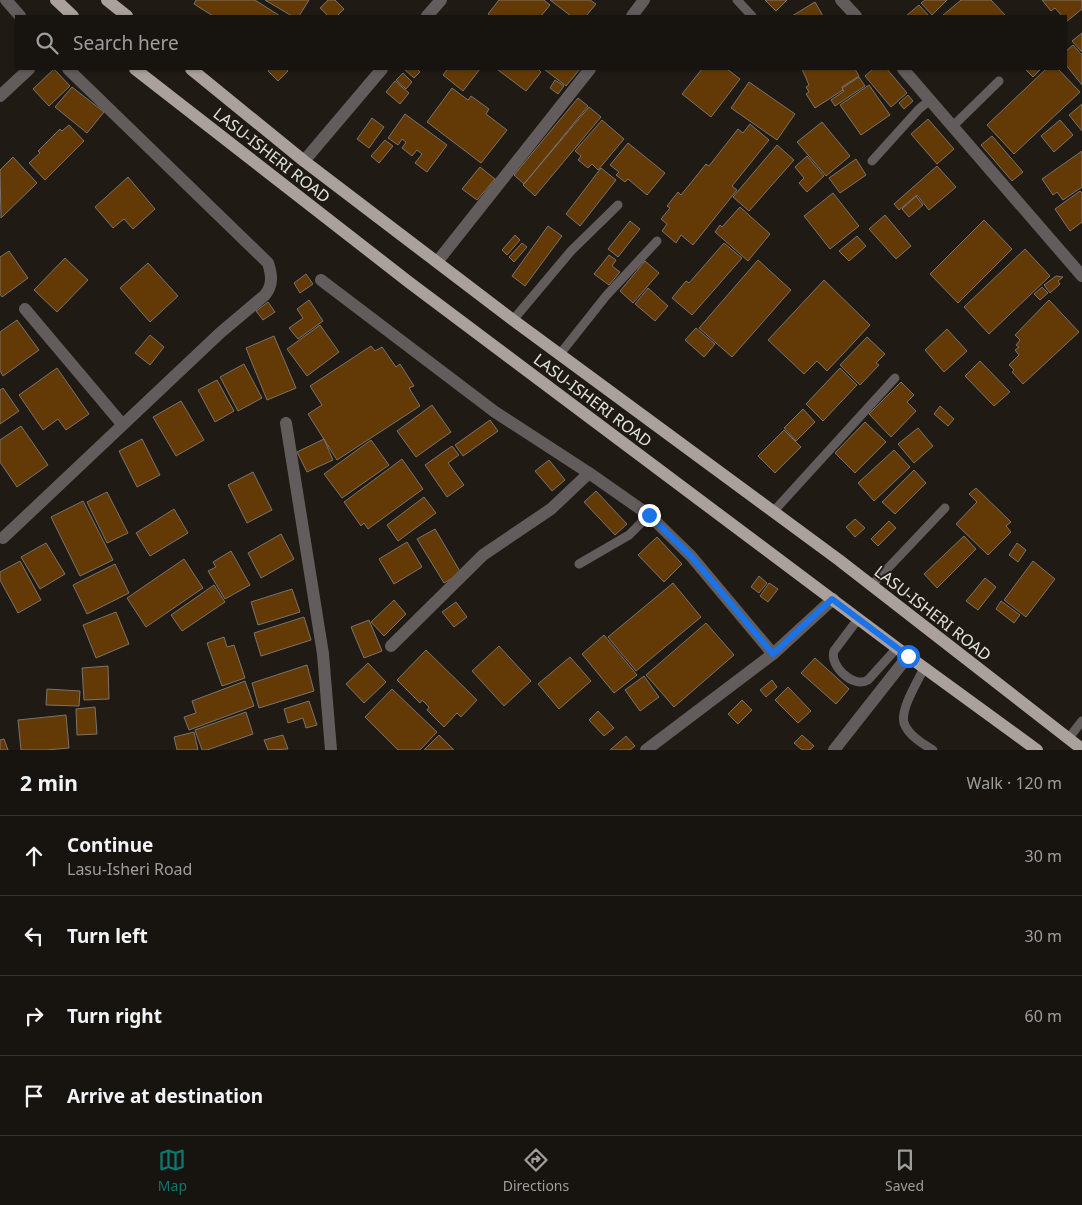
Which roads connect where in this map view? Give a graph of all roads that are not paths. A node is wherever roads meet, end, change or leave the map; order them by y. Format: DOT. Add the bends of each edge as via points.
graph roads {
  1 [pos="6,0"];
  2 [pos="56,0"];
  3 [pos="107,0"];
  4 [pos="441,0"];
  5 [pos="644,0"];
  6 [pos="737,0"];
  7 [pos="841,0"];
  8 [pos="19,15"];
  9 [pos="72,15"];
  10 [pos="126,15"];
  11 [pos="428,15"];
  12 [pos="633,15"];
  13 [pos="751,15"];
  14 [pos="855,15"];
  15 [pos="28,70"];
  16 [pos="69,70"];
  17 [pos="136,70"];
  18 [pos="192,70"];
  19 [pos="381,70"];
  20 [pos="589,70"];
  21 [pos="904,70"];
  22 [pos="999,81"];
  23 [pos="0,96"];
  24 [pos="930,100"];
  25 [pos="953,126"];
  26 [pos="304,161"];
  27 [pos="872,161"];
  28 [pos="618,205"];
  29 [pos="657,240"];
  30 [pos="437,262"];
  31 [pos="1082,276"];
  32 [pos="321,280"];
  33 [pos="24,309"];
  34 [pos="513,320"];
  35 [pos="560,354"];
  36 [pos="895,378"];
  37 [pos="286,423"];
  38 [pos="122,424"];
  39 [pos="589,473"];
  40 [pos="945,508"];
  41 [pos="773,512"];
  42 [pos="649,515"];
  43 [pos="3,538"];
  44 [pos="579,564"];
  45 [pos="871,586"];
  46 [pos="832,599"];
  47 [pos="858,619"];
  48 [pos="391,646"];
  49 [pos="897,648"];
  50 [pos="773,654"];
  51 [pos="908,656"];
  52 [pos="924,668"];
  53 [pos="1082,721"];
  54 [pos="1068,738"];
  55 [pos="1082,749"];
  56 [pos="330,750"];
  57 [pos="646,750"];
  58 [pos="834,750"];
  59 [pos="933,750"];
  60 [pos="1037,750"];
  1 -- 8 [label="street"];
  2 -- 9 [label="main road"];
  3 -- 10 [label="main road"];
  4 -- 11 [label="street"];
  5 -- 12 [label="street"];
  6 -- 13 [label="lane"];
  7 -- 14 [label="street"];
  15 -- 23 [label="street"];
  16 -- 38 [label="street" via="268,262 271,271 270,288 265,295"];
  17 -- 46 [label="main road, LASU-ISHERI ROAD" via="410,283"];
  18 -- 26 [label="main road, LASU-ISHERI ROAD"];
  19 -- 26 [label="street"];
  20 -- 30 [label="street"];
  21 -- 24 [label="street"];
  22 -- 25 [label="lane"];
  24 -- 25 [label="street"];
  24 -- 27 [label="lane"];
  25 -- 31 [label="street"];
  26 -- 30 [label="main road, LASU-ISHERI ROAD"];
  28 -- 34 [label="lane" via="571,251"];
  29 -- 35 [label="lane" via="606,296"];
  30 -- 34 [label="main road, LASU-ISHERI ROAD"];
  32 -- 39 [label="street" via="495,412"];
  33 -- 38 [label="street"];
  34 -- 35 [label="main road, LASU-ISHERI ROAD"];
  35 -- 41 [label="main road, LASU-ISHERI ROAD"];
  36 -- 41 [label="lane"];
  37 -- 56 [label="street" via="323,654"];
  38 -- 43 [label="street"];
  39 -- 42 [label="street"];
  39 -- 48 [label="street" via="551,509 483,555"];
  40 -- 45 [label="lane"];
  41 -- 45 [label="main road, LASU-ISHERI ROAD"];
  42 -- 44 [label="lane" via="629,535"];
  42 -- 50 [label="street" via="691,556"];
  45 -- 54 [label="main road, LASU-ISHERI ROAD"];
  46 -- 47 [label="main road, LASU-ISHERI ROAD"];
  46 -- 50 [label="street"];
  47 -- 49 [label="main road, LASU-ISHERI ROAD"];
  47 -- 49 [label="lane" via="832,657 853,682 868,680"];
  49 -- 51 [label="main road, LASU-ISHERI ROAD"];
  50 -- 57 [label="street"];
  51 -- 52 [label="main road, LASU-ISHERI ROAD"];
  51 -- 58 [label="street"];
  52 -- 59 [label="lane" via="904,712 904,724"];
  52 -- 60 [label="main road, LASU-ISHERI ROAD"];
  53 -- 54 [label="lane"];
  54 -- 55 [label="main road, LASU-ISHERI ROAD"];
}
